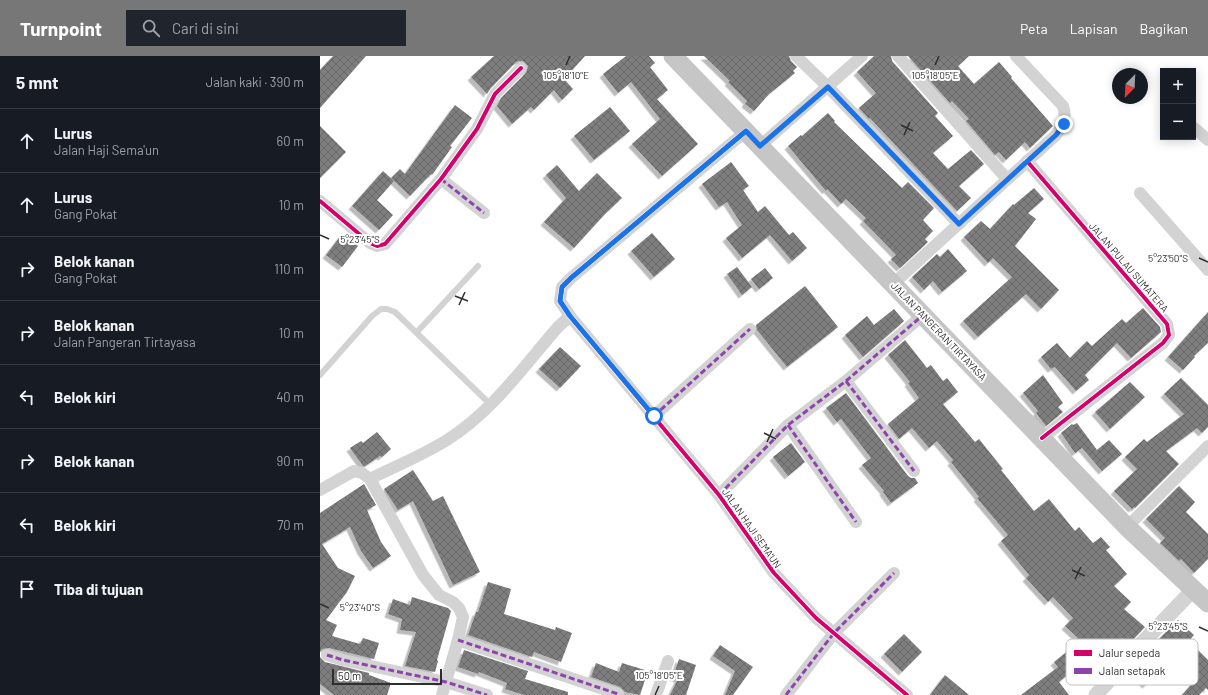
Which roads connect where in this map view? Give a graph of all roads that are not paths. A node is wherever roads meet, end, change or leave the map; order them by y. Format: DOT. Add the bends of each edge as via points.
graph roads {
  1 [pos="673,56"];
  2 [pos="796,56"];
  3 [pos="862,56"];
  4 [pos="898,56"];
  5 [pos="1016,56"];
  6 [pos="1029,61"];
  7 [pos="521,68"];
  8 [pos="828,87"];
  9 [pos="1196,130"];
  10 [pos="746,131"];
  11 [pos="1208,140"];
  12 [pos="760,146"];
  13 [pos="1027,161"];
  14 [pos="441,179"];
  15 [pos="1007,179"];
  16 [pos="1140,193"];
  17 [pos="320,201"];
  18 [pos="484,214"];
  19 [pos="959,224"];
  20 [pos="478,266"];
  21 [pos="1208,270"];
  22 [pos="893,284"];
  23 [pos="923,315"];
  24 [pos="570,316"];
  25 [pos="750,329"];
  26 [pos="417,332"];
  27 [pos="320,375"];
  28 [pos="846,382"];
  29 [pos="491,405"];
  30 [pos="654,416"];
  31 [pos="788,425"];
  32 [pos="1042,438"];
  33 [pos="1208,446"];
  34 [pos="914,471"];
  35 [pos="370,479"];
  36 [pos="320,490"];
  37 [pos="719,495"];
  38 [pos="856,522"];
  39 [pos="1127,527"];
  40 [pos="894,573"];
  41 [pos="1193,590"];
  42 [pos="1208,603"];
  43 [pos="834,633"];
  44 [pos="1145,639"];
  45 [pos="458,640"];
  46 [pos="327,655"];
  47 [pos="668,661"];
  48 [pos="446,682"];
  49 [pos="1105,685"];
  50 [pos="618,694"];
  51 [pos="442,695"];
  52 [pos="487,695"];
  53 [pos="656,695"];
  54 [pos="786,695"];
  55 [pos="907,695"];
  56 [pos="1096,695"];
  1 -- 10 [label="main road, JALAN PANGERAN TIRTAYASA"];
  2 -- 8 [label="street"];
  3 -- 8 [label="street"];
  4 -- 15 [label="street"];
  5 -- 6 [label="street"];
  6 -- 13 [label="street" via="1064,106 1066,114 1064,124 1056,135"];
  7 -- 14 [label="street" via="495,94 477,129"];
  8 -- 12 [label="street"];
  8 -- 19 [label="street"];
  9 -- 11 [label="street"];
  10 -- 12 [label="main road, JALAN PANGERAN TIRTAYASA"];
  10 -- 24 [label="street, JALAN HAJI SEMA'UN" via="562,287 560,301"];
  12 -- 22 [label="main road, JALAN PANGERAN TIRTAYASA"];
  13 -- 15 [label="street"];
  13 -- 32 [label="street, JALAN PULAU SUMATERA" via="1167,324 1169,335 1163,343"];
  14 -- 17 [label="street" via="384,244 378,246 370,243"];
  14 -- 18 [label="street"];
  15 -- 19 [label="street"];
  16 -- 21 [label="street"];
  19 -- 22 [label="street"];
  20 -- 26 [label="lane"];
  22 -- 23 [label="main road, JALAN PANGERAN TIRTAYASA"];
  23 -- 28 [label="street"];
  23 -- 32 [label="main road, JALAN PANGERAN TIRTAYASA"];
  24 -- 29 [label="street"];
  24 -- 30 [label="street, JALAN HAJI SEMA'UN"];
  25 -- 30 [label="street"];
  26 -- 27 [label="lane" via="395,312 381,309"];
  26 -- 29 [label="lane"];
  28 -- 31 [label="street"];
  28 -- 34 [label="street"];
  29 -- 35 [label="street" via="447,440"];
  30 -- 37 [label="street, JALAN HAJI SEMA'UN"];
  31 -- 37 [label="street"];
  31 -- 38 [label="street"];
  32 -- 39 [label="main road, JALAN PANGERAN TIRTAYASA"];
  33 -- 39 [label="street"];
  35 -- 36 [label="street" via="362,473 354,472"];
  35 -- 45 [label="street" via="423,575 440,595 459,608 463,617"];
  37 -- 43 [label="street, JALAN HAJI SEMA'UN" via="774,573 816,618"];
  39 -- 41 [label="main road, JALAN PANGERAN TIRTAYASA"];
  40 -- 43 [label="street"];
  41 -- 42 [label="main road, JALAN PANGERAN TIRTAYASA"];
  41 -- 44 [label="street"];
  43 -- 54 [label="street"];
  43 -- 55 [label="street, JALAN HAJI SEMA'UN"];
  45 -- 48 [label="street"];
  45 -- 50 [label="street"];
  46 -- 48 [label="street"];
  47 -- 53 [label="street"];
  48 -- 51 [label="street"];
  48 -- 52 [label="street"];
  49 -- 56 [label="street"];
}
